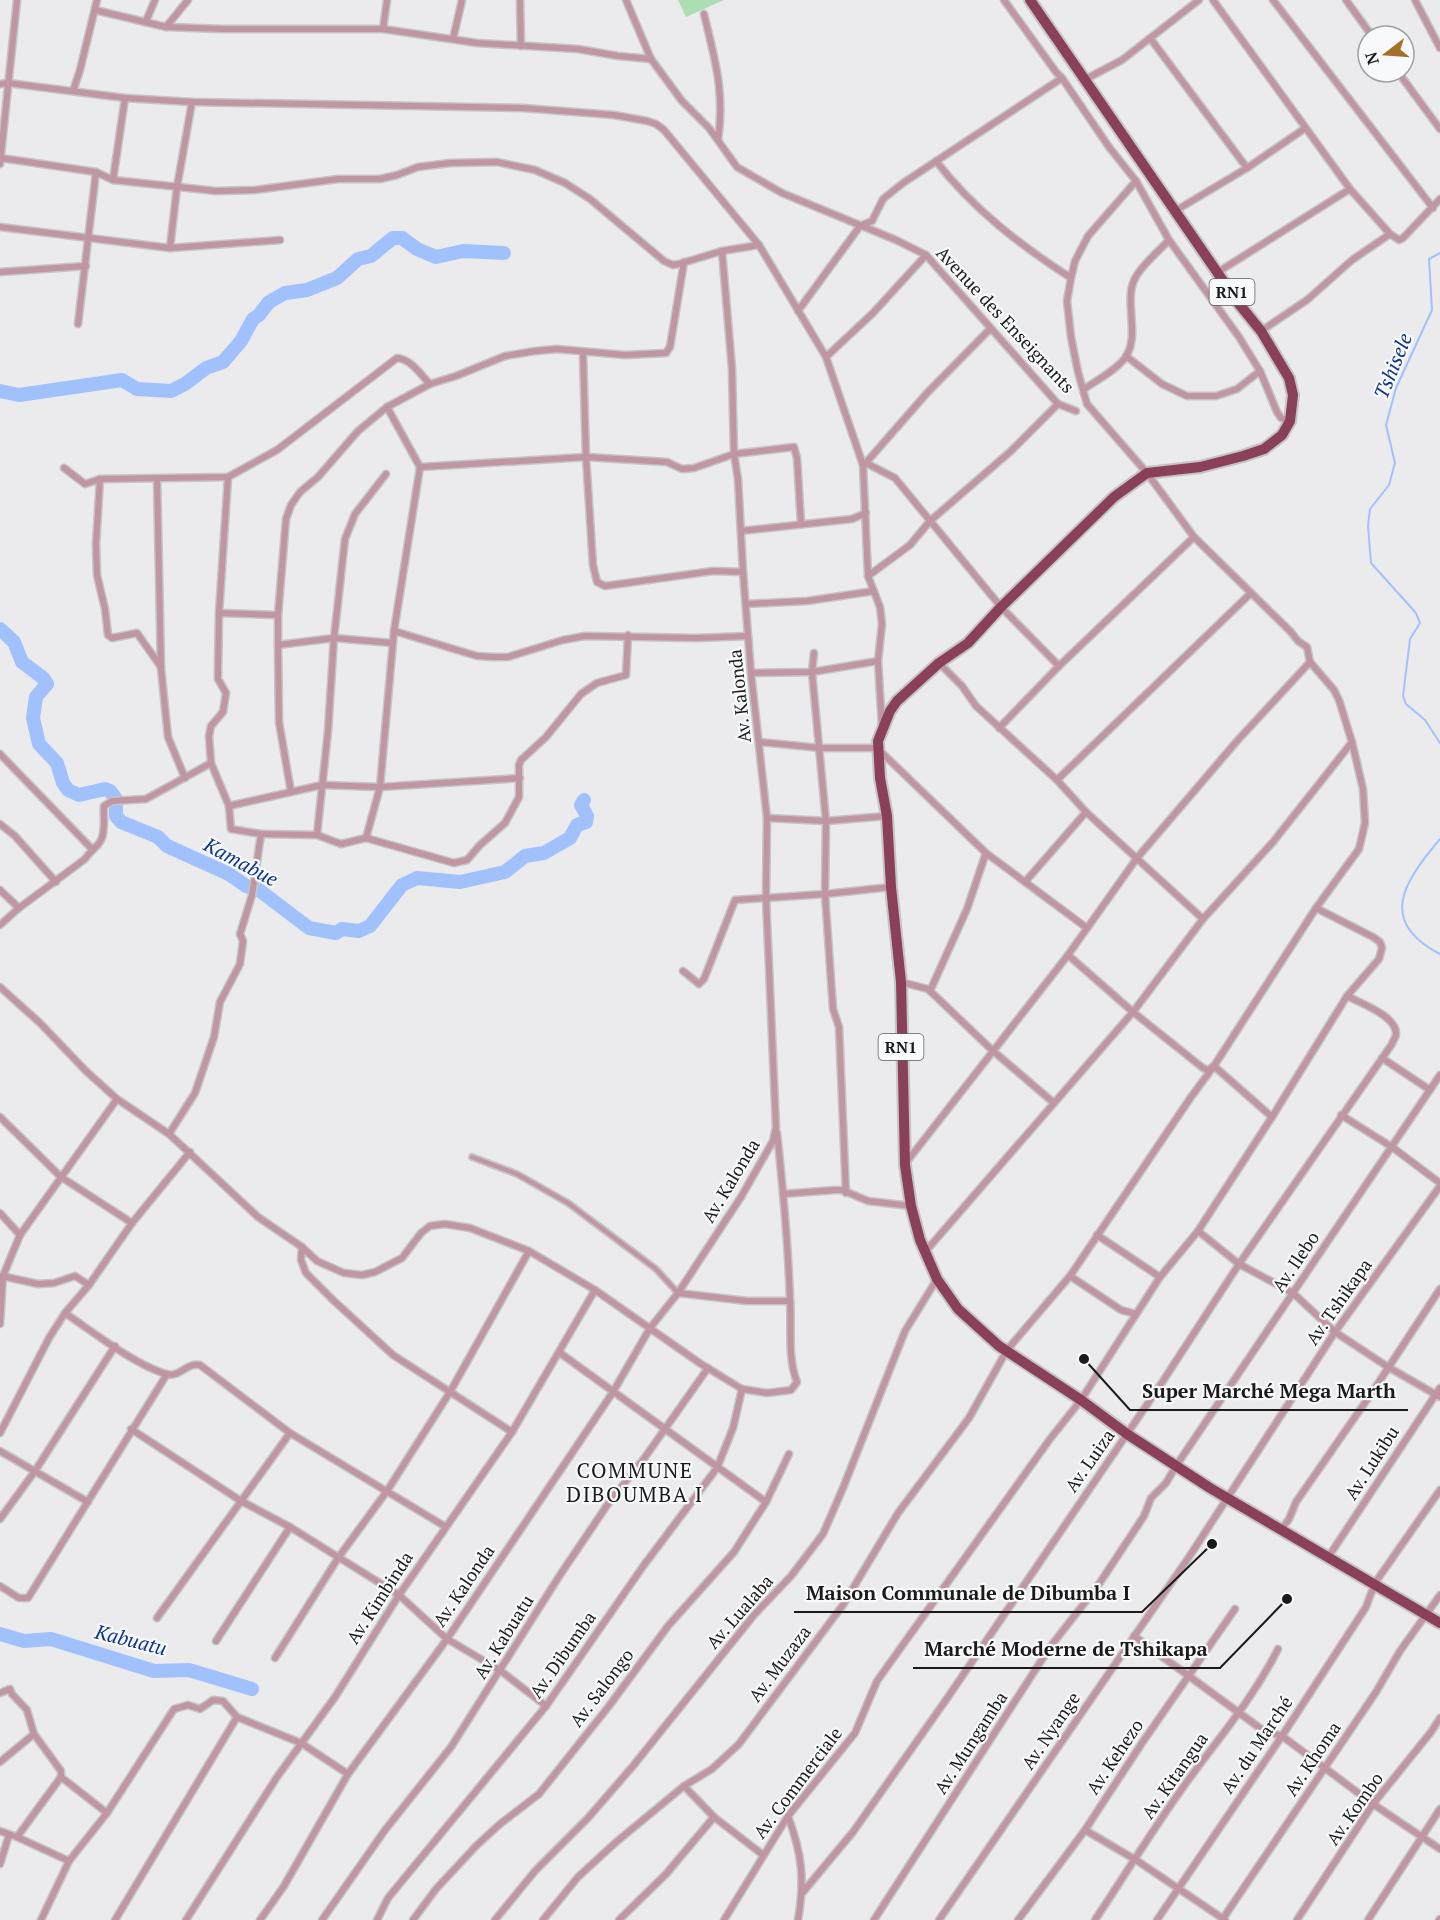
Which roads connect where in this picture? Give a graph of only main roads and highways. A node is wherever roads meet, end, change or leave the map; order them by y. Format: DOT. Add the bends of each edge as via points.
graph roads {
  1 [pos="1030,0"];
  2 [pos="1440,1623"];
  1 -- 2 [label="highway, RN1" via="1261,331 1289,378 1293,395 1290,421 1282,435 1264,449 1200,467 1147,473 1114,497 968,643 939,663 890,711 877,748 887,816 901,982 905,1165 916,1227 937,1279 958,1309 999,1346 1228,1499"];
}
